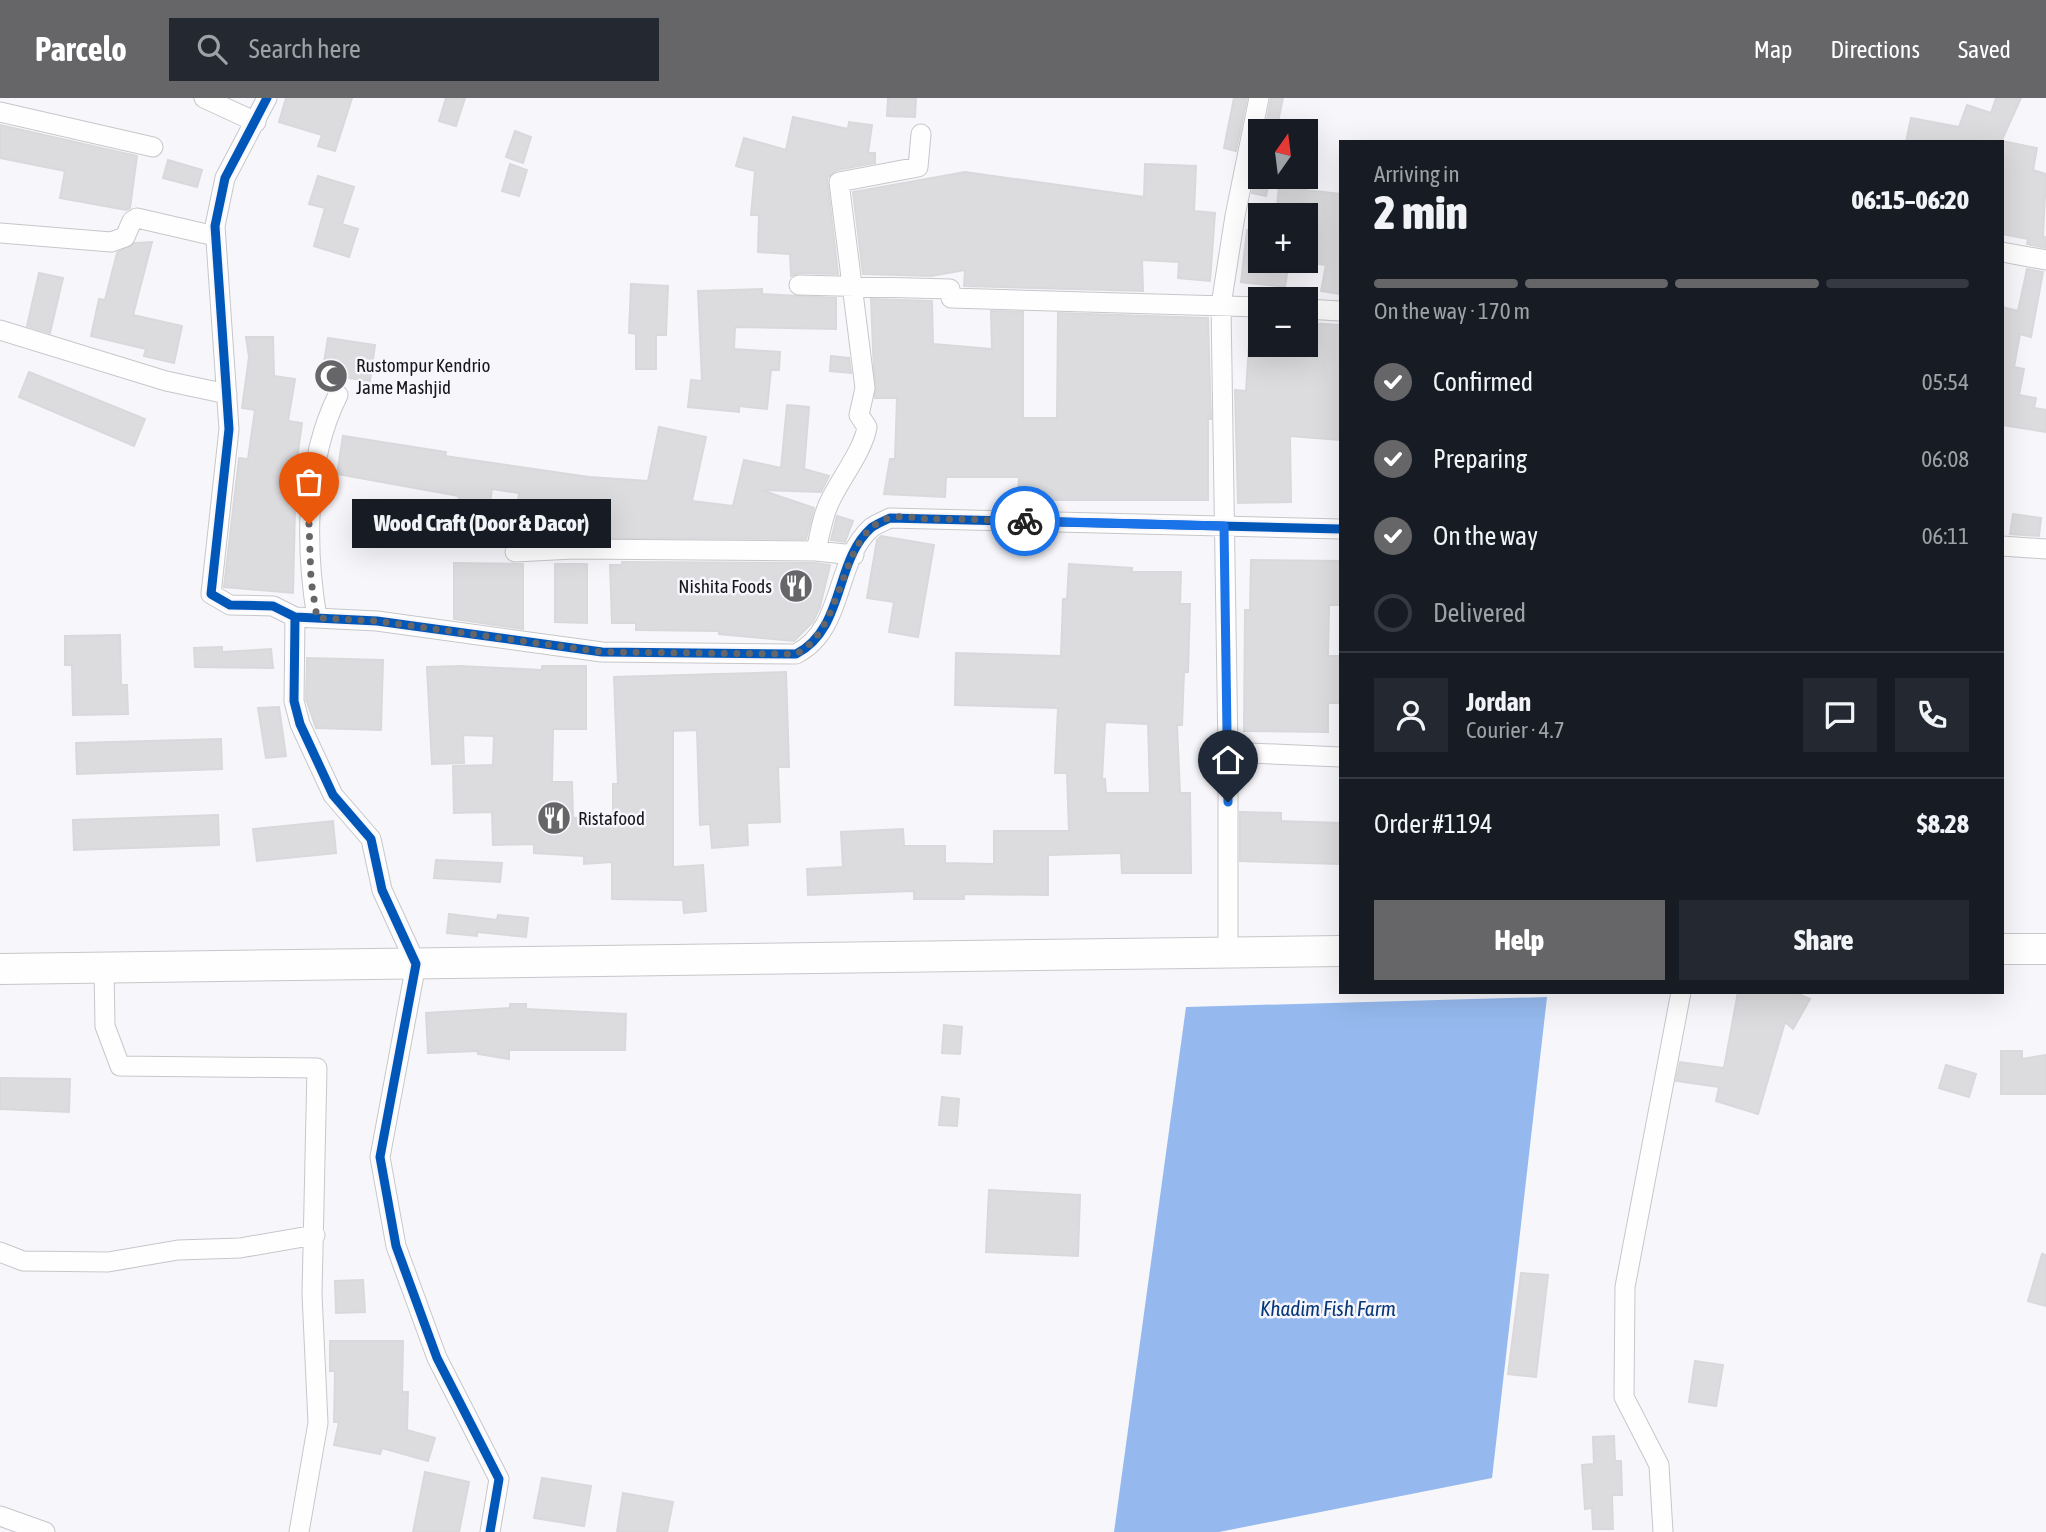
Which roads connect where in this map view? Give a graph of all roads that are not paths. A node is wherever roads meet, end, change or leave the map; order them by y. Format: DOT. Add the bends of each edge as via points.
graph roads {
  1 [pos="204,98"];
  2 [pos="267,98"];
  3 [pos="1259,98"];
  4 [pos="0,112"];
  5 [pos="257,122"];
  6 [pos="920,134"];
  7 [pos="153,147"];
  8 [pos="0,233"];
  9 [pos="215,236"];
  10 [pos="2004,251"];
  11 [pos="2046,260"];
  12 [pos="799,285"];
  13 [pos="850,289"];
  14 [pos="1221,305"];
  15 [pos="1248,306"];
  16 [pos="1318,310"];
  17 [pos="1339,311"];
  18 [pos="0,330"];
  19 [pos="227,394"];
  20 [pos="338,395"];
  21 [pos="1224,526"];
  22 [pos="1339,529"];
  23 [pos="2004,546"];
  24 [pos="2046,549"];
  25 [pos="816,551"];
  26 [pos="515,552"];
  27 [pos="854,555"];
  28 [pos="295,617"];
  29 [pos="317,618"];
  30 [pos="1228,752"];
  31 [pos="1339,757"];
  32 [pos="2004,949"];
  33 [pos="2046,949"];
  34 [pos="1228,951"];
  35 [pos="1339,951"];
  36 [pos="416,964"];
  37 [pos="104,968"];
  38 [pos="0,969"];
  39 [pos="1681,994"];
  40 [pos="315,1235"];
  41 [pos="0,1252"];
  42 [pos="0,1516"];
  43 [pos="45,1532"];
  44 [pos="299,1532"];
  45 [pos="490,1532"];
  46 [pos="1663,1532"];
  1 -- 5 [label="street"];
  2 -- 5 [label="street"];
  3 -- 14 [label="street"];
  4 -- 7 [label="street"];
  5 -- 9 [label="street" via="225,178"];
  6 -- 13 [label="street" via="918,167 839,181"];
  8 -- 9 [label="street" via="111,242 125,237 137,218"];
  9 -- 19 [label="street"];
  10 -- 11 [label="street"];
  12 -- 13 [label="street"];
  13 -- 14 [label="street" via="950,289 951,298"];
  13 -- 25 [label="street" via="864,387 859,415 866,435 830,499"];
  14 -- 15 [label="street"];
  14 -- 21 [label="street"];
  16 -- 17 [label="street"];
  18 -- 19 [label="street" via="166,382"];
  19 -- 28 [label="street" via="229,429 211,594 230,605 273,606"];
  20 -- 29 [label="street" via="324,424 309,524"];
  21 -- 22 [label="street"];
  21 -- 27 [label="street" via="890,518 870,528"];
  21 -- 30 [label="street"];
  23 -- 24 [label="street"];
  25 -- 26 [label="street"];
  25 -- 27 [label="street"];
  27 -- 29 [label="street" via="829,620 808,648 796,654 602,652 377,621"];
  28 -- 29 [label="street"];
  28 -- 36 [label="street" via="294,701 300,724 333,795 371,839 382,890"];
  30 -- 31 [label="street"];
  30 -- 34 [label="street"];
  32 -- 33 [label="highway"];
  34 -- 35 [label="highway"];
  34 -- 36 [label="highway"];
  36 -- 37 [label="highway"];
  36 -- 45 [label="street" via="380,1157 396,1246 437,1358 499,1479"];
  37 -- 38 [label="highway"];
  37 -- 40 [label="street" via="105,1026 120,1066 317,1068"];
  39 -- 46 [label="street" via="1625,1287 1624,1397 1659,1465"];
  40 -- 41 [label="street" via="108,1262 23,1261"];
  40 -- 44 [label="street" via="312,1294 318,1423"];
  42 -- 43 [label="street"];
}
